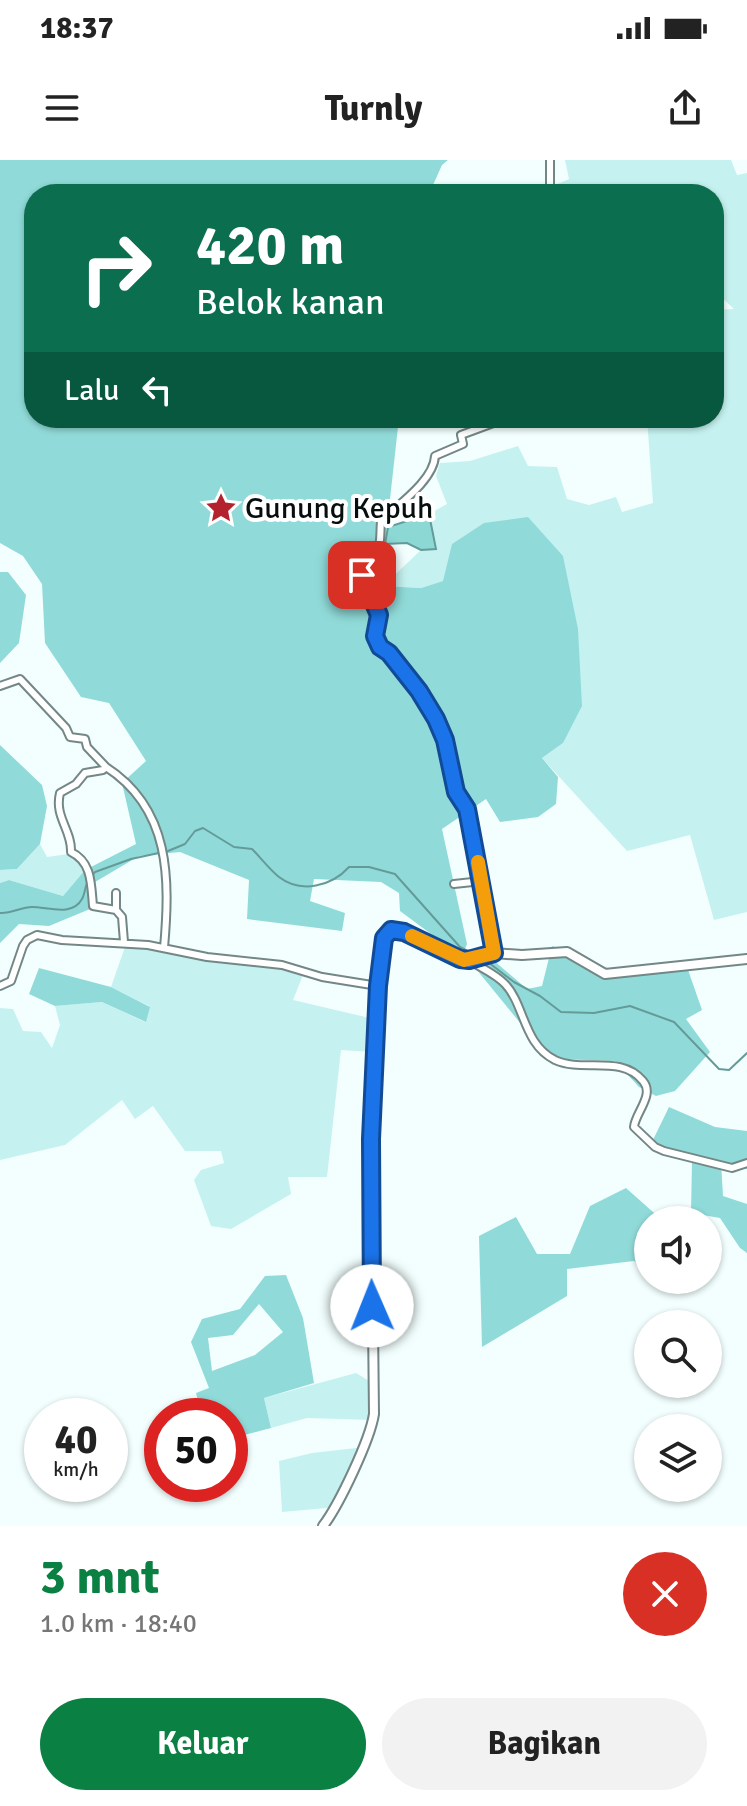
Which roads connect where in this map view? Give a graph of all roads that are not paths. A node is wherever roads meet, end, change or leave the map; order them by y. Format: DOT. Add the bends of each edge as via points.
graph roads {
  1 [pos="550,160"];
  2 [pos="550,184"];
  3 [pos="482,428"];
  4 [pos="0,686"];
  5 [pos="106,767"];
  6 [pos="482,881"];
  7 [pos="454,884"];
  8 [pos="116,893"];
  9 [pos="116,910"];
  10 [pos="124,942"];
  11 [pos="164,948"];
  12 [pos="490,954"];
  13 [pos="471,959"];
  14 [pos="747,959"];
  15 [pos="0,986"];
  16 [pos="378,986"];
  17 [pos="747,1163"];
  18 [pos="323,1526"];
  1 -- 2 [label="street"];
  3 -- 6 [label="street" via="461,435 463,444 435,456 435,467 425,481 381,521 381,544 362,566 379,615 375,636 380,647 419,691 445,740"];
  4 -- 5 [label="street" via="20,679 70,737 85,739"];
  5 -- 9 [label="street" via="85,773 63,791 58,816 71,852 79,855 92,878 93,906"];
  5 -- 11 [label="street" via="143,799 162,850 168,887"];
  6 -- 7 [label="street"];
  6 -- 12 [label="street"];
  8 -- 9 [label="street"];
  9 -- 10 [label="street" via="122,917"];
  10 -- 11 [label="street"];
  10 -- 15 [label="street" via="34,936 23,946 11,981"];
  11 -- 16 [label="street"];
  12 -- 13 [label="main road"];
  12 -- 14 [label="main road" via="567,952 605,974"];
  13 -- 16 [label="main road" via="391,930 384,938"];
  13 -- 17 [label="street" via="505,983 528,1031 552,1058 569,1064 614,1065 645,1083 646,1097 634,1127 655,1147 732,1168"];
  16 -- 18 [label="main road" via="371,1139 374,1414 334,1512"];
}
